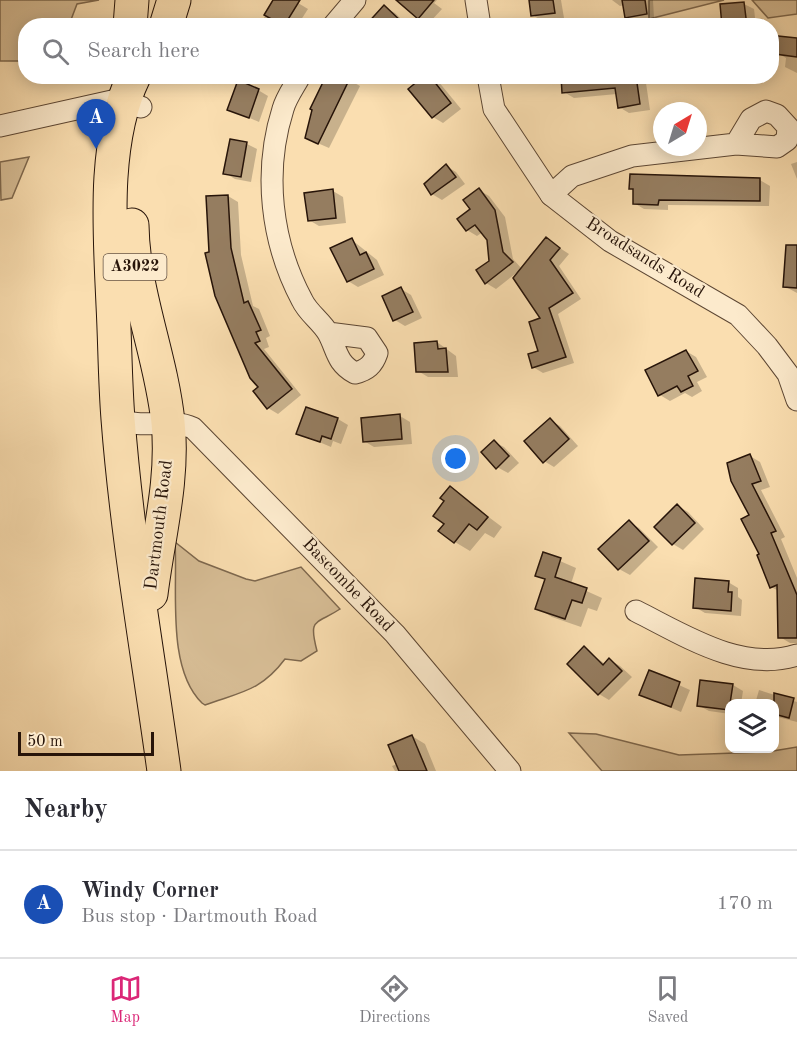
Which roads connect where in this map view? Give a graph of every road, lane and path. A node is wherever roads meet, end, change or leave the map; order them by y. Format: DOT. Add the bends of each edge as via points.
graph roads {
  1 [pos="132,0"];
  2 [pos="355,0"];
  3 [pos="476,0"];
  4 [pos="131,18"];
  5 [pos="340,18"];
  6 [pos="479,18"];
  7 [pos="296,84"];
  8 [pos="489,84"];
  9 [pos="133,89"];
  10 [pos="0,126"];
  11 [pos="736,144"];
  12 [pos="551,195"];
  13 [pos="328,333"];
  14 [pos="793,371"];
  15 [pos="797,400"];
  16 [pos="118,419"];
  17 [pos="168,423"];
  18 [pos="636,611"];
  19 [pos="797,655"];
  20 [pos="148,656"];
  21 [pos="164,771"];
  22 [pos="510,771"];
  1 -- 4 [label="main road"];
  2 -- 5 [label="street"];
  3 -- 6 [label="street"];
  7 -- 13 [label="street" via="283,107 271,191 285,264 303,303"];
  8 -- 12 [label="street, Broadsands Road" via="494,109"];
  9 -- 10 [label="street" via="112,101"];
  9 -- 16 [label="main road, Dartmouth Road / A3022" via="113,159 111,197"];
  9 -- 17 [label="main road, Dartmouth Road / A3022" via="134,262"];
  11 -- 12 [label="street" via="632,156 572,176"];
  12 -- 14 [label="street, Broadsands Road" via="610,241 738,315"];
  14 -- 15 [label="street, Broadsands Road"];
  16 -- 17 [label="street" via="132,426"];
  16 -- 20 [label="main road, Dartmouth Road / A3022"];
  17 -- 20 [label="main road, Dartmouth Road / A3022" via="168,477 150,604"];
  17 -- 22 [label="street, Bascombe Road" via="181,423 193,429 290,524 395,634"];
  18 -- 19 [label="street" via="704,645 743,657 778,662"];
  20 -- 21 [label="main road, Dartmouth Road / A3022"];
}
